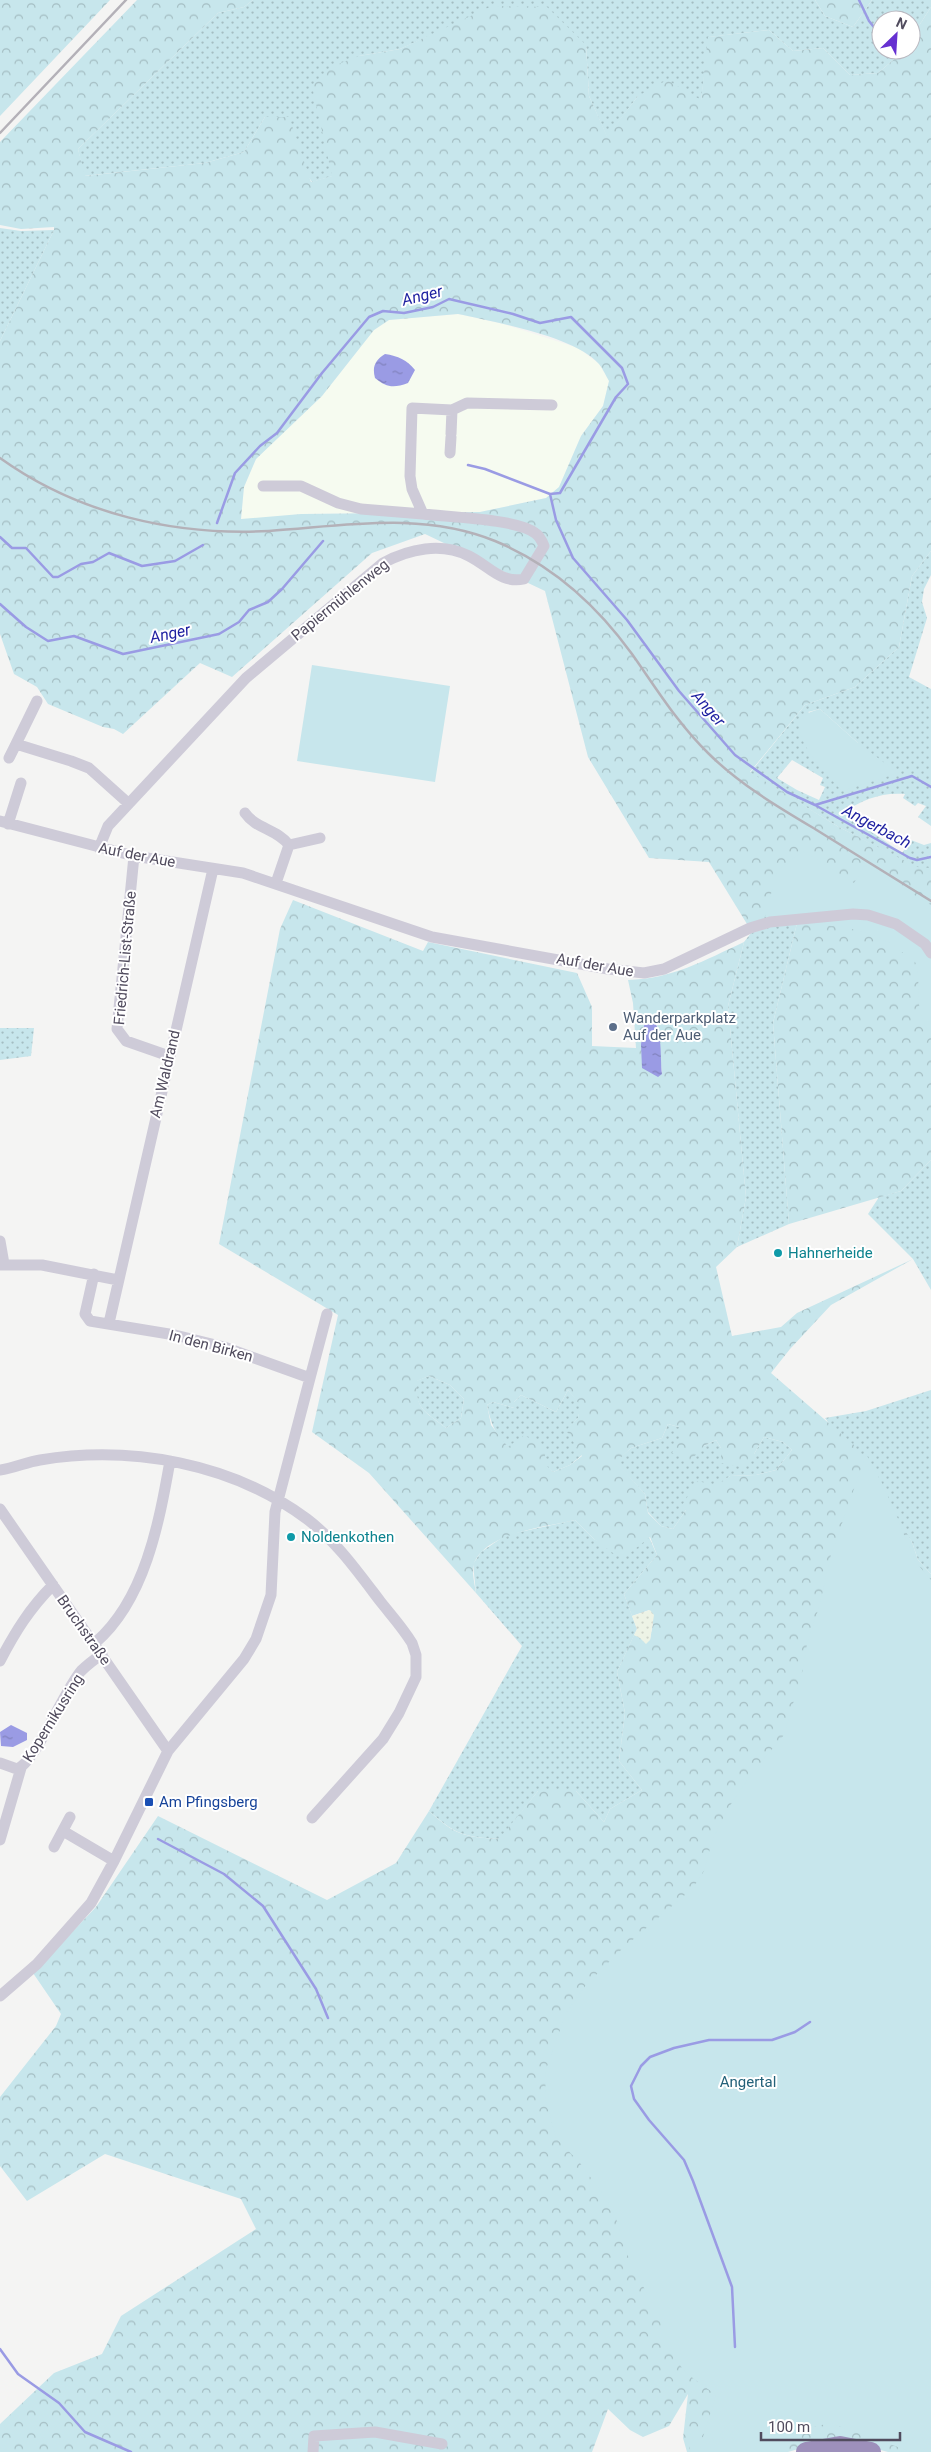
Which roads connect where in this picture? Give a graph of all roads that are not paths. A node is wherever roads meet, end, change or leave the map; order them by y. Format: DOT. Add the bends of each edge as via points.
graph roads {
  1 [pos="552,405"];
  2 [pos="452,410"];
  3 [pos="450,453"];
  4 [pos="263,486"];
  5 [pos="423,514"];
  6 [pos="37,700"];
  7 [pos="16,744"];
  8 [pos="9,758"];
  9 [pos="21,783"];
  10 [pos="128,803"];
  11 [pos="245,813"];
  12 [pos="4,822"];
  13 [pos="320,838"];
  14 [pos="289,845"];
  15 [pos="98,848"];
  16 [pos="134,856"];
  17 [pos="213,869"];
  18 [pos="276,883"];
  19 [pos="931,953"];
  20 [pos="169,1056"];
  21 [pos="0,1241"];
  22 [pos="2,1264"];
  23 [pos="94,1274"];
  24 [pos="118,1280"];
  25 [pos="327,1314"];
  26 [pos="109,1323"];
  27 [pos="310,1378"];
  28 [pos="170,1461"];
  29 [pos="0,1470"];
  30 [pos="277,1501"];
  31 [pos="0,1509"];
  32 [pos="4,1525"];
  33 [pos="53,1585"];
  34 [pos="94,1643"];
  35 [pos="102,1654"];
  36 [pos="0,1661"];
  37 [pos="168,1751"];
  38 [pos="0,1763"];
  39 [pos="21,1768"];
  40 [pos="70,1817"];
  41 [pos="312,1818"];
  42 [pos="63,1831"];
  43 [pos="0,1840"];
  44 [pos="54,1847"];
  45 [pos="114,1861"];
  46 [pos="0,1996"];
  47 [pos="442,2444"];
  48 [pos="313,2452"];
  49 [pos="806,2452"];
  50 [pos="871,2452"];
  1 -- 2 [label="street" via="467,403"];
  2 -- 3 [label="street"];
  2 -- 5 [label="street" via="412,408 410,476 412,490"];
  4 -- 5 [label="street, Papiermühlenweg" via="301,486 338,503 361,509"];
  5 -- 10 [label="street, Papiermühlenweg" via="525,528 535,533 544,546 530,572 524,579 514,581 503,579 468,556 450,549 407,552 383,563 246,678"];
  6 -- 7 [label="street"];
  7 -- 8 [label="street"];
  7 -- 10 [label="street" via="94,771"];
  9 -- 12 [label="street"];
  10 -- 15 [label="street, Papiermühlenweg" via="104,831"];
  11 -- 14 [label="street" via="250,821 282,836"];
  12 -- 15 [label="street, Auf der Aue"];
  13 -- 14 [label="street"];
  14 -- 18 [label="street"];
  15 -- 16 [label="street, Auf der Aue"];
  16 -- 17 [label="street, Auf der Aue"];
  16 -- 20 [label="street, Friedrich-List-Straße" via="117,1029 126,1041"];
  17 -- 18 [label="street, Auf der Aue" via="243,873"];
  17 -- 20 [label="street, Am Waldrand"];
  18 -- 19 [label="street, Auf der Aue" via="432,937 644,973 664,969 750,928 770,922 853,914 896,924 925,944"];
  20 -- 24 [label="street, Am Waldrand"];
  21 -- 22 [label="street"];
  22 -- 23 [label="street" via="42,1265"];
  23 -- 24 [label="street"];
  23 -- 26 [label="street, In den Birken" via="86,1318"];
  24 -- 26 [label="street"];
  25 -- 27 [label="street"];
  26 -- 27 [label="street, In den Birken" via="224,1347"];
  27 -- 30 [label="street"];
  28 -- 29 [label="street" via="94,1454 40,1460"];
  28 -- 30 [label="street" via="232,1478"];
  28 -- 34 [label="street" via="158,1526 145,1564 121,1610"];
  30 -- 37 [label="street" via="270,1595 256,1638 244,1659"];
  30 -- 41 [label="street" via="308,1520 333,1543 406,1633 416,1655 416,1677 391,1727"];
  31 -- 32 [label="street, Bruchstraße"];
  32 -- 33 [label="street, Bruchstraße"];
  33 -- 34 [label="street, Bruchstraße"];
  33 -- 36 [label="street" via="20,1623"];
  34 -- 35 [label="street, Bruchstraße"];
  35 -- 37 [label="street, Bruchstraße"];
  35 -- 39 [label="street, Kopernikusring" via="76,1678"];
  37 -- 45 [label="street"];
  38 -- 39 [label="street, Kopernikusring"];
  39 -- 43 [label="street"];
  40 -- 42 [label="street"];
  42 -- 44 [label="street"];
  42 -- 45 [label="street"];
  45 -- 46 [label="street" via="90,1903 37,1964"];
  47 -- 48 [label="street" via="375,2432 314,2436"];
  49 -- 50 [label="highway" via="840,2446"];
}
